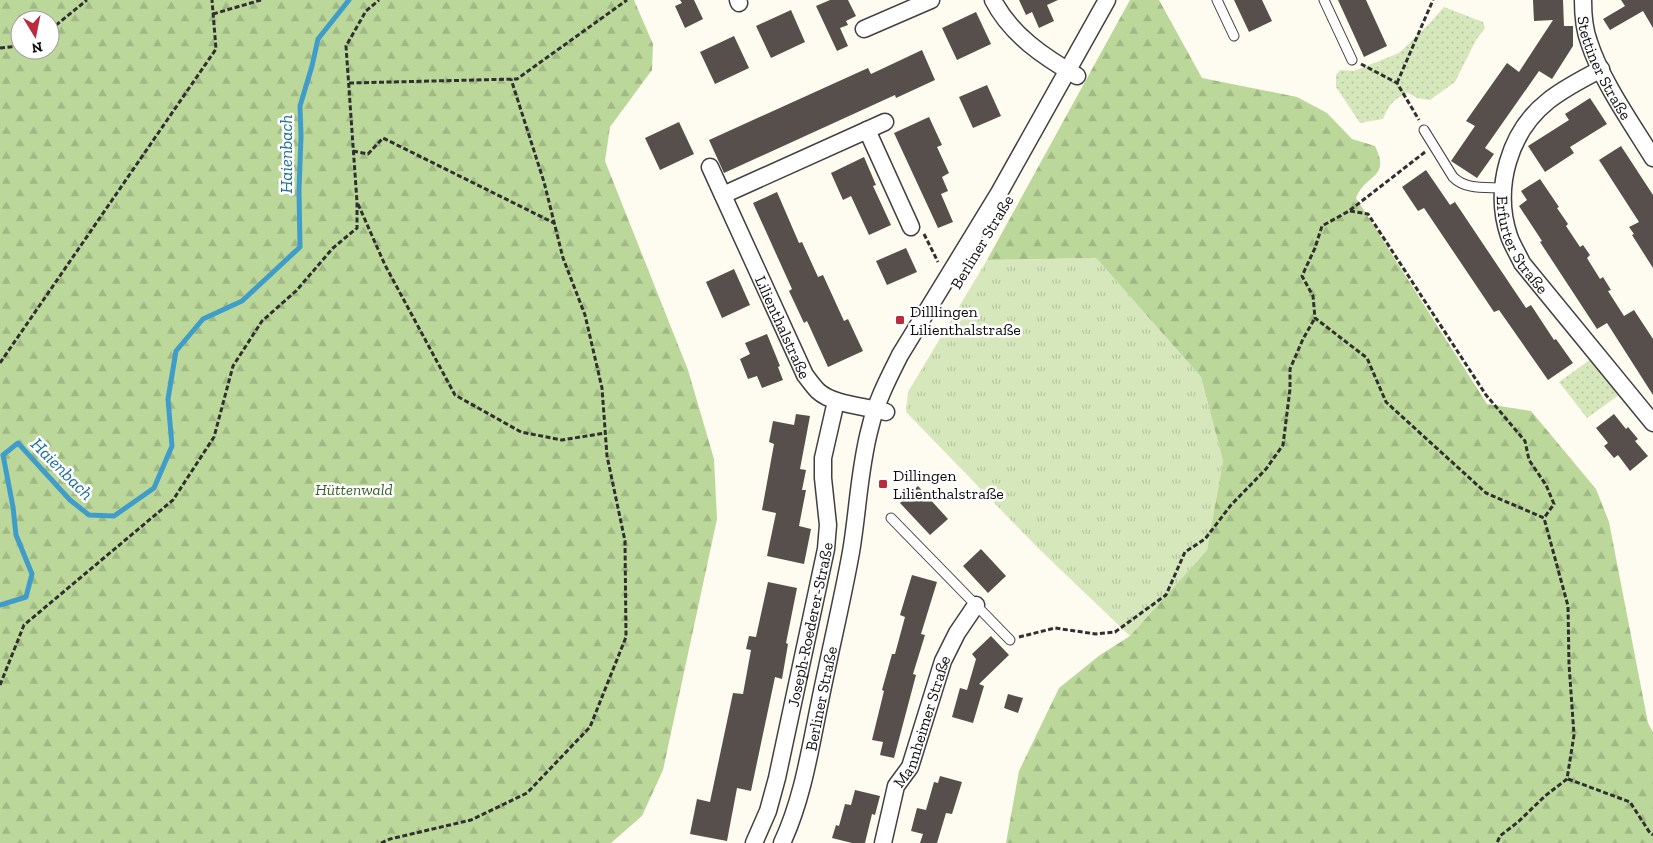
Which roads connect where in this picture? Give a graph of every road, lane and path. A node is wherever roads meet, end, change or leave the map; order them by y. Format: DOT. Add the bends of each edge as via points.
graph roads {
  1 [pos="87,0"];
  2 [pos="212,0"];
  3 [pos="261,0"];
  4 [pos="379,0"];
  5 [pos="627,0"];
  6 [pos="931,0"];
  7 [pos="993,0"];
  8 [pos="1107,0"];
  9 [pos="1120,0"];
  10 [pos="1217,0"];
  11 [pos="1324,0"];
  12 [pos="1433,0"];
  13 [pos="1584,0"];
  14 [pos="213,14"];
  15 [pos="60,22"];
  16 [pos="864,29"];
  17 [pos="1234,36"];
  18 [pos="1352,60"];
  19 [pos="1600,69"];
  20 [pos="1073,74"];
  21 [pos="511,79"];
  22 [pos="348,83"];
  23 [pos="1397,83"];
  24 [pos="885,122"];
  25 [pos="867,130"];
  26 [pos="1424,130"];
  27 [pos="1434,145"];
  28 [pos="353,151"];
  29 [pos="1653,158"];
  30 [pos="710,167"];
  31 [pos="1502,188"];
  32 [pos="724,195"];
  33 [pos="357,202"];
  34 [pos="1349,211"];
  35 [pos="555,224"];
  36 [pos="911,227"];
  37 [pos="947,278"];
  38 [pos="1314,318"];
  39 [pos="0,363"];
  40 [pos="836,401"];
  41 [pos="881,410"];
  42 [pos="1653,423"];
  43 [pos="605,433"];
  44 [pos="891,518"];
  45 [pos="1544,518"];
  46 [pos="976,605"];
  47 [pos="1010,640"];
  48 [pos="0,685"];
  49 [pos="1567,779"];
  50 [pos="1653,835"];
  51 [pos="381,843"];
  52 [pos="754,843"];
  53 [pos="782,843"];
  54 [pos="883,843"];
  55 [pos="1497,843"];
  1 -- 15 [label="path"];
  2 -- 14 [label="path"];
  3 -- 14 [label="path"];
  4 -- 22 [label="path" via="366,12 346,46"];
  5 -- 21 [label="path" via="518,79"];
  6 -- 16 [label="street"];
  7 -- 20 [label="street" via="1014,30"];
  8 -- 20 [label="street, Berliner Straße"];
  9 -- 20 [label="street, Berliner Straße"];
  10 -- 17 [label="lane"];
  11 -- 18 [label="lane"];
  12 -- 23 [label="path"];
  13 -- 19 [label="street, Stettiner Straße" via="1585,25"];
  14 -- 39 [label="path" via="216,49"];
  18 -- 23 [label="path"];
  19 -- 29 [label="street, Stettiner Straße"];
  19 -- 31 [label="street, Erfurter Straße" via="1548,101 1527,121 1514,144"];
  20 -- 37 [label="street, Berliner Straße"];
  20 -- 41 [label="street, Berliner Straße" via="1009,198"];
  21 -- 22 [label="path"];
  21 -- 35 [label="path"];
  22 -- 28 [label="path"];
  23 -- 26 [label="path"];
  24 -- 25 [label="street"];
  25 -- 32 [label="street"];
  25 -- 36 [label="street"];
  26 -- 27 [label="lane"];
  27 -- 31 [label="lane" via="1459,183 1470,187"];
  27 -- 34 [label="path"];
  28 -- 33 [label="path"];
  28 -- 35 [label="path" via="368,154 383,138"];
  30 -- 32 [label="street, Lilienthalstraße"];
  31 -- 42 [label="street, Erfurter Straße" via="1509,236 1522,263"];
  32 -- 40 [label="street, Lilienthalstraße" via="806,375 818,391"];
  33 -- 43 [label="path" via="385,265 455,394 521,432 562,440"];
  33 -- 48 [label="path" via="357,228 262,321 233,366 214,437 173,500 24,625"];
  34 -- 38 [label="path" via="1322,226 1302,276 1313,296"];
  34 -- 45 [label="path" via="1368,214 1486,395 1525,442 1529,460 1554,504"];
  35 -- 43 [label="path" via="563,258 585,315 602,388"];
  36 -- 37 [label="path" via="922,230"];
  37 -- 41 [label="street, Berliner Straße" via="886,382"];
  38 -- 45 [label="path" via="1367,358 1386,402 1486,493"];
  38 -- 47 [label="path" via="1290,369 1282,445 1266,469 1231,505 1205,539 1185,552 1166,595 1115,632 1096,634 1055,628"];
  40 -- 41 [label="street, Lilienthalstraße"];
  40 -- 52 [label="street, Joseph-Roederer-Straße" via="824,458 828,525 826,549 777,778 768,811"];
  41 -- 53 [label="street, Berliner Straße" via="880,432 851,551 802,786"];
  43 -- 51 [label="path" via="625,540 626,637 590,727 527,793 472,820"];
  44 -- 46 [label="lane"];
  45 -- 49 [label="path" via="1568,606 1574,735"];
  46 -- 47 [label="lane"];
  46 -- 54 [label="street, Mannheimer Straße" via="943,662 910,767 896,786"];
  49 -- 50 [label="path" via="1630,802"];
  49 -- 55 [label="path" via="1500,836"];
}
